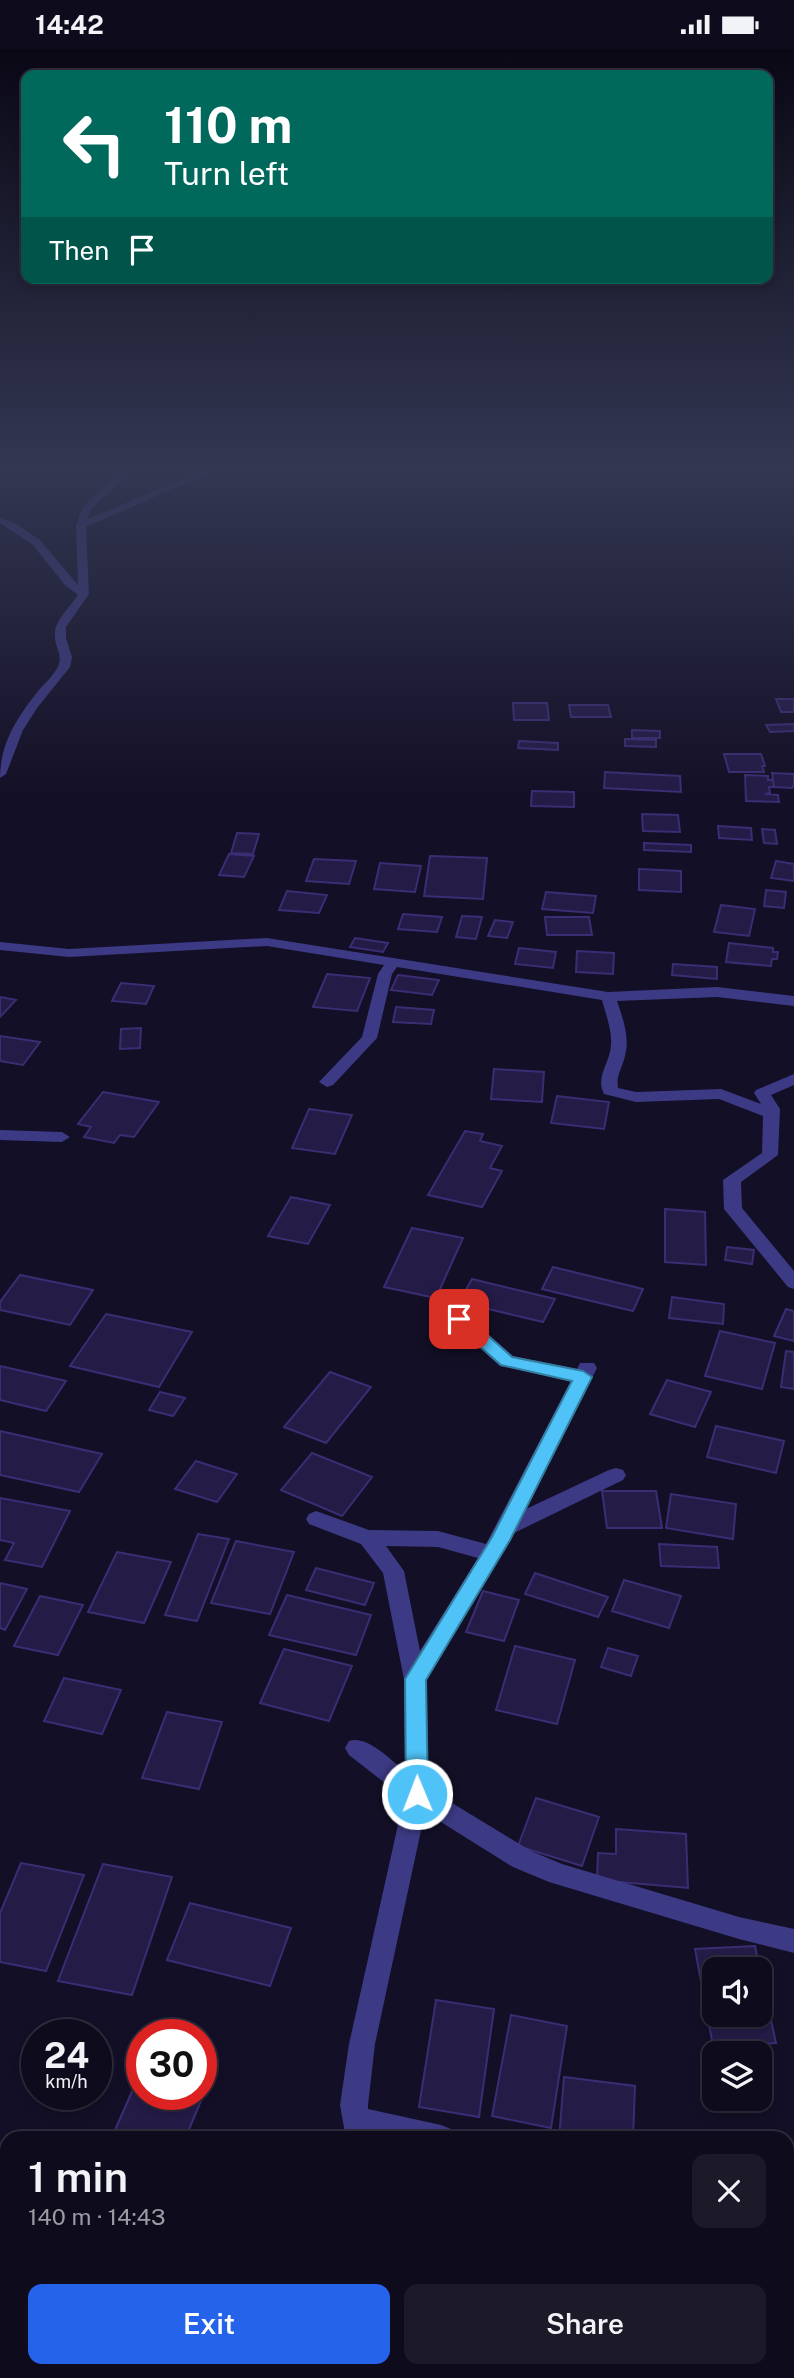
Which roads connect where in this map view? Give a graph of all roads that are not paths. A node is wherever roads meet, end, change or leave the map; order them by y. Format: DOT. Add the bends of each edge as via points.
graph roads {
  1 [pos="66,580"];
  2 [pos="83,580"];
  3 [pos="84,594"];
  4 [pos="0,774"];
  5 [pos="0,946"];
  6 [pos="393,962"];
  7 [pos="608,997"];
  8 [pos="794,1001"];
  9 [pos="794,1079"];
  10 [pos="327,1082"];
  11 [pos="772,1115"];
  12 [pos="0,1135"];
  13 [pos="62,1137"];
  14 [pos="794,1283"];
  15 [pos="459,1319"];
  16 [pos="616,1475"];
  17 [pos="316,1519"];
  18 [pos="508,1527"];
  19 [pos="368,1538"];
  20 [pos="492,1554"];
  21 [pos="415,1679"];
  22 [pos="357,1748"];
  23 [pos="417,1794"];
  24 [pos="794,1941"];
  25 [pos="359,2129"];
  1 -- 3 [label="street"];
  2 -- 3 [label="street"];
  3 -- 4 [label="street" via="61,627 64,667 17,730"];
  5 -- 6 [label="street" via="69,953 267,942"];
  6 -- 7 [label="street"];
  6 -- 10 [label="street" via="385,974 369,1038"];
  7 -- 8 [label="street" via="717,992"];
  7 -- 11 [label="street" via="618,1027 618,1055 607,1074 610,1091 636,1097 721,1094"];
  9 -- 11 [label="street" via="762,1093"];
  11 -- 14 [label="street" via="770,1155 732,1180 733,1209"];
  12 -- 13 [label="street"];
  15 -- 18 [label="street" via="507,1361 585,1373"];
  16 -- 18 [label="street"];
  17 -- 19 [label="street"];
  18 -- 20 [label="street"];
  19 -- 20 [label="street" via="438,1539"];
  19 -- 21 [label="street" via="393,1571"];
  20 -- 21 [label="street"];
  21 -- 23 [label="street"];
  22 -- 23 [label="street"];
  23 -- 24 [label="street" via="522,1859 558,1874"];
  23 -- 25 [label="street" via="362,2044 354,2105"];
}
